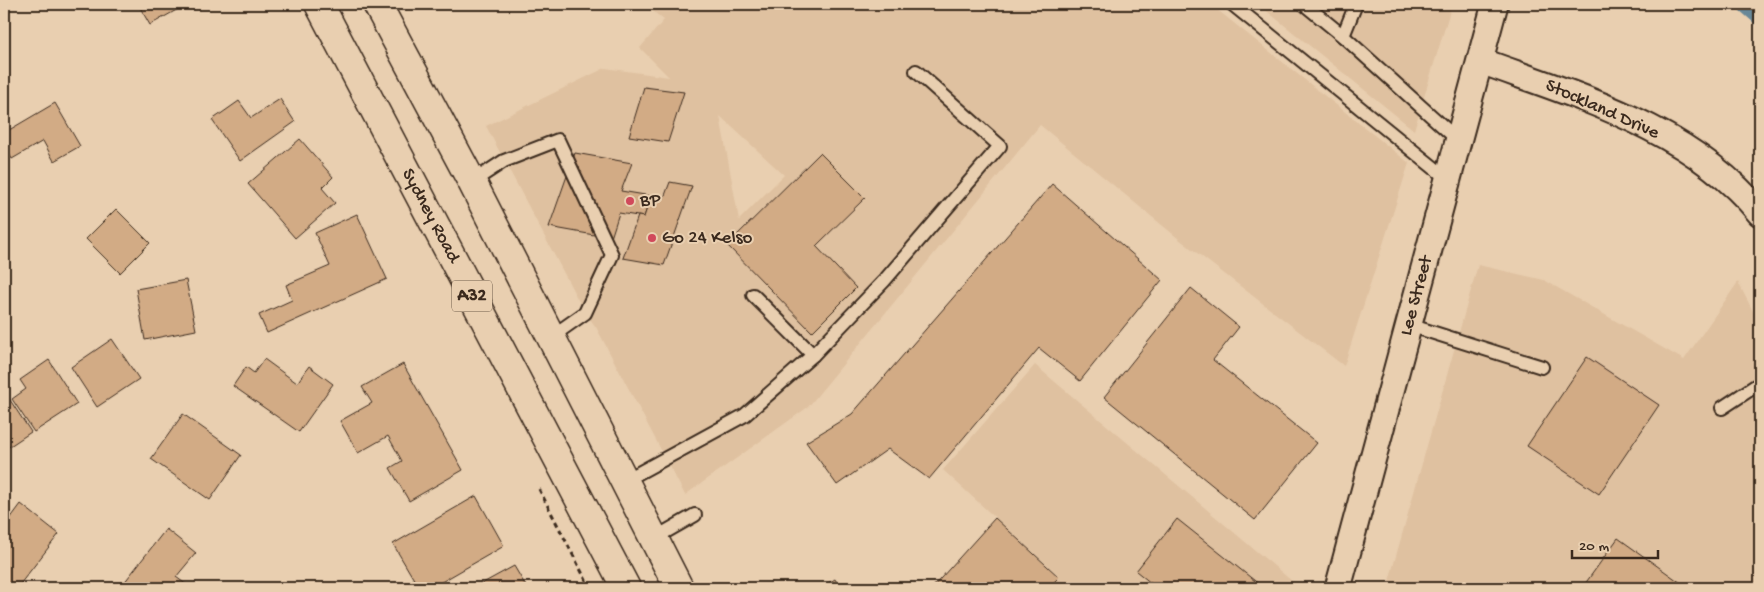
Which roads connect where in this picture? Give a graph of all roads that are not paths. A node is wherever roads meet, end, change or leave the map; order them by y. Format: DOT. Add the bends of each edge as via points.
graph roads {
  1 [pos="318,4"];
  2 [pos="377,4"];
  3 [pos="1232,4"];
  4 [pos="1304,4"];
  5 [pos="1356,4"];
  6 [pos="1495,4"];
  7 [pos="1343,36"];
  8 [pos="1481,61"];
  9 [pos="916,71"];
  10 [pos="1459,141"];
  11 [pos="1448,180"];
  12 [pos="472,182"];
  13 [pos="1760,213"];
  14 [pos="752,294"];
  15 [pos="1409,326"];
  16 [pos="550,337"];
  17 [pos="813,355"];
  18 [pos="1542,367"];
  19 [pos="1760,383"];
  20 [pos="1722,408"];
  21 [pos="624,481"];
  22 [pos="695,514"];
  23 [pos="653,539"];
  24 [pos="626,588"];
  25 [pos="679,588"];
  26 [pos="1338,588"];
  1 -- 24 [label="highway, Sydney Road / A32"];
  2 -- 12 [label="highway, A32"];
  3 -- 11 [label="lane"];
  4 -- 7 [label="lane"];
  5 -- 7 [label="lane"];
  6 -- 8 [label="street, Lee Street"];
  7 -- 10 [label="lane"];
  8 -- 10 [label="street, Lee Street"];
  8 -- 13 [label="street, Stockland Drive" via="1640,122 1704,160"];
  9 -- 17 [label="lane" via="1000,146 884,281"];
  10 -- 11 [label="street, Lee Street"];
  11 -- 15 [label="street, Lee Street"];
  12 -- 16 [label="highway, A32"];
  12 -- 16 [label="lane" via="504,161 558,140 612,255 585,314"];
  14 -- 17 [label="lane"];
  15 -- 18 [label="lane"];
  15 -- 26 [label="street, Lee Street"];
  16 -- 21 [label="highway, A32"];
  17 -- 21 [label="lane" via="745,416"];
  19 -- 20 [label="lane"];
  21 -- 23 [label="highway, A32"];
  22 -- 23 [label="lane"];
  23 -- 25 [label="highway, A32"];
}
